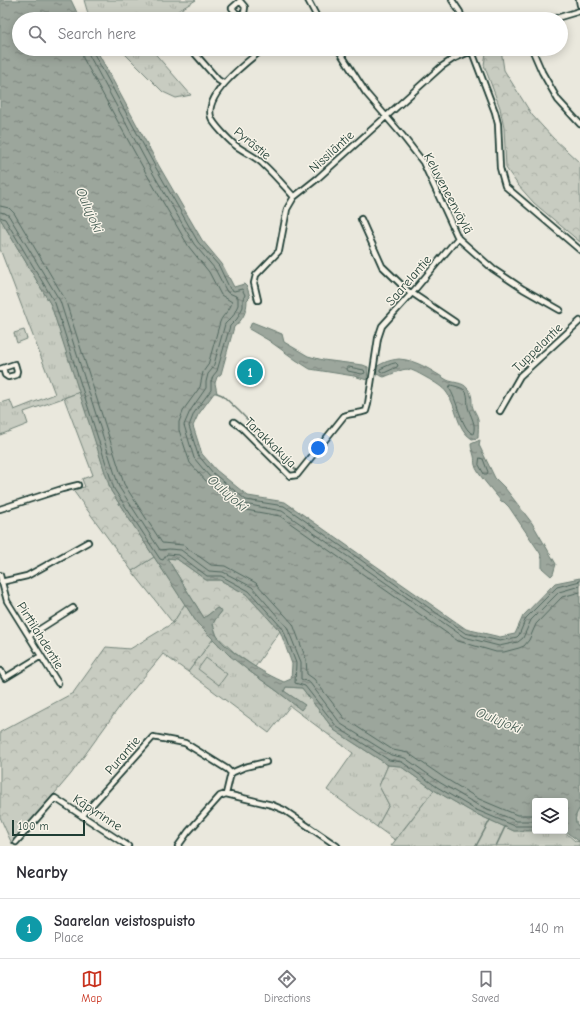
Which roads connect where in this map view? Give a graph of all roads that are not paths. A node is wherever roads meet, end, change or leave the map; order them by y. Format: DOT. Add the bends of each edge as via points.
graph roads {
  1 [pos="308,0"];
  2 [pos="452,0"];
  3 [pos="579,0"];
  4 [pos="580,6"];
  5 [pos="580,11"];
  6 [pos="314,12"];
  7 [pos="458,12"];
  8 [pos="568,15"];
  9 [pos="197,56"];
  10 [pos="255,56"];
  11 [pos="342,56"];
  12 [pos="460,56"];
  13 [pos="475,56"];
  14 [pos="535,56"];
  15 [pos="223,83"];
  16 [pos="386,117"];
  17 [pos="580,124"];
  18 [pos="294,197"];
  19 [pos="361,219"];
  20 [pos="458,238"];
  21 [pos="580,250"];
  22 [pos="411,294"];
  23 [pos="258,300"];
  24 [pos="560,310"];
  25 [pos="580,321"];
  26 [pos="455,322"];
  27 [pos="500,411"];
  28 [pos="234,422"];
  29 [pos="292,477"];
  30 [pos="78,485"];
  31 [pos="0,508"];
  32 [pos="88,542"];
  33 [pos="0,575"];
  34 [pos="1,582"];
  35 [pos="73,608"];
  36 [pos="29,636"];
  37 [pos="41,656"];
  38 [pos="1,671"];
  39 [pos="58,683"];
  40 [pos="266,762"];
  41 [pos="231,773"];
  42 [pos="226,794"];
  43 [pos="82,816"];
  44 [pos="16,842"];
  45 [pos="128,846"];
  46 [pos="178,846"];
  47 [pos="337,846"];
  1 -- 6 [label="street"];
  2 -- 7 [label="street"];
  3 -- 4 [label="street"];
  5 -- 8 [label="street"];
  9 -- 15 [label="street"];
  10 -- 15 [label="street, Pyrästie"];
  11 -- 16 [label="street" via="366,93"];
  12 -- 16 [label="street, Nissiläntie" via="441,67"];
  13 -- 21 [label="street" via="498,124 500,168 505,186"];
  14 -- 17 [label="street" via="558,100"];
  15 -- 18 [label="street, Pyrästie" via="210,110 213,122 235,144 262,163"];
  16 -- 18 [label="street, Nissiläntie"];
  16 -- 20 [label="street, Keluveneenväylä" via="423,162"];
  18 -- 23 [label="street, Nissiläntie" via="287,208 279,251 256,275 254,284"];
  19 -- 22 [label="street" via="382,266"];
  20 -- 22 [label="street, Saarelantie"];
  20 -- 24 [label="street, Keluveneenväylä" via="493,269"];
  22 -- 26 [label="street"];
  22 -- 29 [label="street, Saarelantie" via="382,326 366,411 344,416 297,476"];
  25 -- 27 [label="street, Tuppelantie" via="520,376"];
  28 -- 29 [label="street, Tarakkakuja"];
  30 -- 31 [label="street"];
  32 -- 34 [label="street" via="27,576"];
  33 -- 34 [label="street, Pirttilahdentie"];
  34 -- 36 [label="street, Pirttilahdentie" via="7,600"];
  35 -- 36 [label="street"];
  36 -- 37 [label="street, Pirttilahdentie"];
  37 -- 38 [label="street" via="5,678"];
  37 -- 39 [label="street, Pirttilahdentie"];
  40 -- 41 [label="street"];
  41 -- 42 [label="street"];
  41 -- 43 [label="street, Purantie" via="190,745 152,737"];
  42 -- 46 [label="street" via="220,796"];
  42 -- 47 [label="street" via="284,810"];
  43 -- 44 [label="street, Käpyrinne" via="55,798"];
  43 -- 45 [label="street, Käpyrinne"];
}
